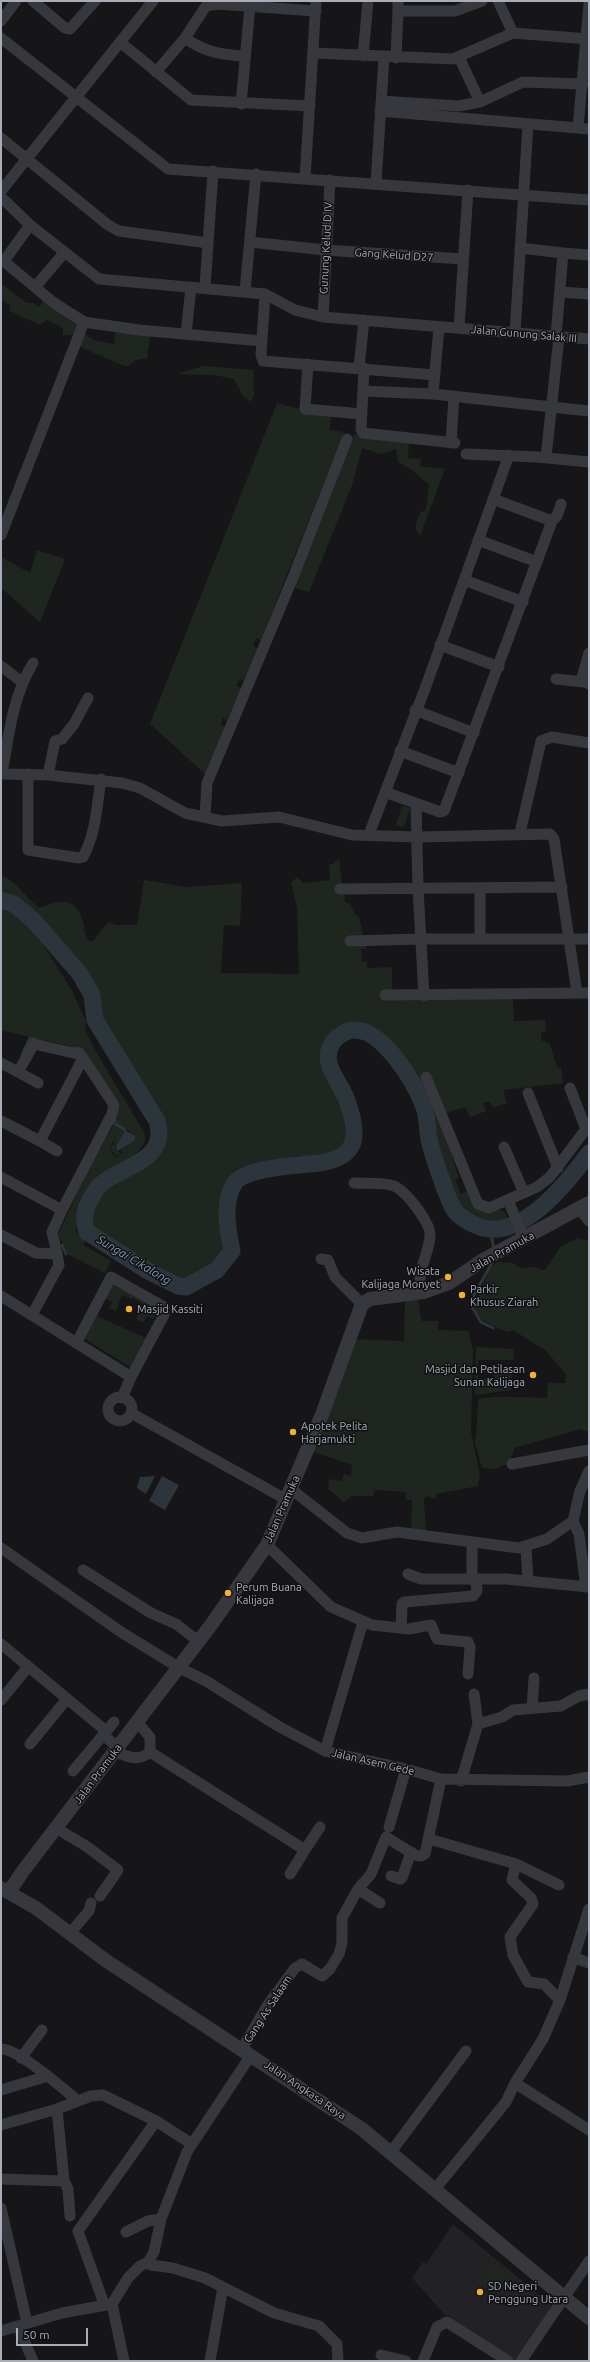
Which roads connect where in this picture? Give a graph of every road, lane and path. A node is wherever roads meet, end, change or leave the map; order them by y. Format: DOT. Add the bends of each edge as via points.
graph roads {
  1 [pos="16,1"];
  2 [pos="33,1"];
  3 [pos="95,1"];
  4 [pos="153,1"];
  5 [pos="368,1"];
  6 [pos="429,1"];
  7 [pos="482,1"];
  8 [pos="498,1"];
  9 [pos="589,4"];
  10 [pos="250,6"];
  11 [pos="316,6"];
  12 [pos="398,6"];
  13 [pos="453,6"];
  14 [pos="434,12"];
  15 [pos="1,21"];
  16 [pos="513,33"];
  17 [pos="1,38"];
  18 [pos="184,38"];
  19 [pos="588,39"];
  20 [pos="120,42"];
  21 [pos="314,53"];
  22 [pos="246,56"];
  23 [pos="363,56"];
  24 [pos="384,57"];
  25 [pos="459,57"];
  26 [pos="396,58"];
  27 [pos="156,72"];
  28 [pos="583,84"];
  29 [pos="76,97"];
  30 [pos="480,102"];
  31 [pos="241,104"];
  32 [pos="310,106"];
  33 [pos="380,106"];
  34 [pos="528,124"];
  35 [pos="584,129"];
  36 [pos="1,138"];
  37 [pos="26,158"];
  38 [pos="213,171"];
  39 [pos="256,174"];
  40 [pos="305,178"];
  41 [pos="330,180"];
  42 [pos="376,183"];
  43 [pos="468,190"];
  44 [pos="1,191"];
  45 [pos="524,194"];
  46 [pos="1,197"];
  47 [pos="589,200"];
  48 [pos="30,225"];
  49 [pos="250,242"];
  50 [pos="208,243"];
  51 [pos="520,248"];
  52 [pos="326,250"];
  53 [pos="563,252"];
  54 [pos="64,253"];
  55 [pos="589,255"];
  56 [pos="463,259"];
  57 [pos="2,260"];
  58 [pos="36,286"];
  59 [pos="191,287"];
  60 [pos="205,287"];
  61 [pos="245,291"];
  62 [pos="560,292"];
  63 [pos="266,294"];
  64 [pos="589,294"];
  65 [pos="323,317"];
  66 [pos="364,320"];
  67 [pos="84,322"];
  68 [pos="439,327"];
  69 [pos="459,328"];
  70 [pos="515,333"];
  71 [pos="186,334"];
  72 [pos="558,336"];
  73 [pos="589,339"];
  74 [pos="262,342"];
  75 [pos="308,364"];
  76 [pos="362,368"];
  77 [pos="436,375"];
  78 [pos="363,391"];
  79 [pos="433,394"];
  80 [pos="454,396"];
  81 [pos="551,408"];
  82 [pos="589,411"];
  83 [pos="362,414"];
  84 [pos="346,439"];
  85 [pos="466,454"];
  86 [pos="509,455"];
  87 [pos="546,457"];
  88 [pos="589,462"];
  89 [pos="493,499"];
  90 [pos="561,504"];
  91 [pos="552,521"];
  92 [pos="1,535"];
  93 [pos="478,540"];
  94 [pos="537,562"];
  95 [pos="464,580"];
  96 [pos="522,602"];
  97 [pos="440,645"];
  98 [pos="589,653"];
  99 [pos="34,664"];
  100 [pos="1,666"];
  101 [pos="499,667"];
  102 [pos="556,679"];
  103 [pos="22,682"];
  104 [pos="587,683"];
  105 [pos="88,698"];
  106 [pos="415,710"];
  107 [pos="474,733"];
  108 [pos="589,743"];
  109 [pos="400,752"];
  110 [pos="458,773"];
  111 [pos="2,774"];
  112 [pos="28,774"];
  113 [pos="48,775"];
  114 [pos="100,779"];
  115 [pos="385,792"];
  116 [pos="416,803"];
  117 [pos="205,818"];
  118 [pos="371,829"];
  119 [pos="520,833"];
  120 [pos="418,837"];
  121 [pos="562,887"];
  122 [pos="418,888"];
  123 [pos="480,888"];
  124 [pos="340,889"];
  125 [pos="420,939"];
  126 [pos="480,939"];
  127 [pos="589,939"];
  128 [pos="569,940"];
  129 [pos="350,941"];
  130 [pos="578,993"];
  131 [pos="589,993"];
  132 [pos="385,995"];
  133 [pos="424,996"];
  134 [pos="83,1058"];
  135 [pos="1,1063"];
  136 [pos="18,1072"];
  137 [pos="426,1076"];
  138 [pos="38,1083"];
  139 [pos="570,1088"];
  140 [pos="528,1093"];
  141 [pos="1,1121"];
  142 [pos="588,1127"];
  143 [pos="40,1140"];
  144 [pos="504,1147"];
  145 [pos="57,1151"];
  146 [pos="558,1168"];
  147 [pos="1,1177"];
  148 [pos="354,1183"];
  149 [pos="524,1193"];
  150 [pos="510,1205"];
  151 [pos="584,1205"];
  152 [pos="62,1210"];
  153 [pos="589,1221"];
  154 [pos="1,1235"];
  155 [pos="523,1236"];
  156 [pos="57,1254"];
  157 [pos="321,1259"];
  158 [pos="421,1293"];
  159 [pos="1,1296"];
  160 [pos="362,1304"];
  161 [pos="32,1315"];
  162 [pos="77,1342"];
  163 [pos="131,1377"];
  164 [pos="122,1398"];
  165 [pos="131,1413"];
  166 [pos="589,1450"];
  167 [pos="512,1464"];
  168 [pos="589,1471"];
  169 [pos="289,1495"];
  170 [pos="573,1521"];
  171 [pos="472,1543"];
  172 [pos="267,1545"];
  173 [pos="1,1548"];
  174 [pos="526,1548"];
  175 [pos="83,1570"];
  176 [pos="408,1574"];
  177 [pos="474,1580"];
  178 [pos="528,1580"];
  179 [pos="588,1587"];
  180 [pos="363,1622"];
  181 [pos="401,1628"];
  182 [pos="198,1641"];
  183 [pos="1,1644"];
  184 [pos="28,1667"];
  185 [pos="178,1667"];
  186 [pos="468,1674"];
  187 [pos="534,1678"];
  188 [pos="474,1694"];
  189 [pos="589,1694"];
  190 [pos="67,1699"];
  191 [pos="1,1700"];
  192 [pos="532,1708"];
  193 [pos="137,1722"];
  194 [pos="478,1724"];
  195 [pos="108,1729"];
  196 [pos="30,1744"];
  197 [pos="119,1746"];
  198 [pos="325,1751"];
  199 [pos="150,1752"];
  200 [pos="406,1769"];
  201 [pos="74,1771"];
  202 [pos="589,1777"];
  203 [pos="440,1779"];
  204 [pos="461,1781"];
  205 [pos="56,1828"];
  206 [pos="320,1828"];
  207 [pos="387,1832"];
  208 [pos="429,1839"];
  209 [pos="305,1850"];
  210 [pos="410,1852"];
  211 [pos="516,1864"];
  212 [pos="290,1874"];
  213 [pos="391,1876"];
  214 [pos="559,1886"];
  215 [pos="358,1889"];
  216 [pos="5,1890"];
  217 [pos="100,1896"];
  218 [pos="91,1903"];
  219 [pos="380,1903"];
  220 [pos="589,1909"];
  221 [pos="70,1933"];
  222 [pos="573,1957"];
  223 [pos="589,1963"];
  224 [pos="560,2000"];
  225 [pos="42,2030"];
  226 [pos="1,2049"];
  227 [pos="466,2051"];
  228 [pos="246,2052"];
  229 [pos="21,2058"];
  230 [pos="48,2076"];
  231 [pos="514,2083"];
  232 [pos="1,2090"];
  233 [pos="78,2101"];
  234 [pos="57,2109"];
  235 [pos="156,2121"];
  236 [pos="1,2125"];
  237 [pos="589,2130"];
  238 [pos="192,2144"];
  239 [pos="391,2152"];
  240 [pos="1,2179"];
  241 [pos="64,2181"];
  242 [pos="435,2189"];
  243 [pos="1,2208"];
  244 [pos="70,2216"];
  245 [pos="160,2219"];
  246 [pos="126,2232"];
  247 [pos="589,2261"];
  248 [pos="148,2262"];
  249 [pos="223,2287"];
  250 [pos="563,2297"];
  251 [pos="108,2304"];
  252 [pos="589,2318"];
  253 [pos="23,2324"];
  254 [pos="1,2331"];
  255 [pos="381,2355"];
  256 [pos="33,2361"];
  257 [pos="124,2361"];
  258 [pos="210,2361"];
  259 [pos="338,2361"];
  260 [pos="406,2361"];
  261 [pos="423,2361"];
  262 [pos="508,2361"];
  263 [pos="520,2361"];
  1 -- 15 [label="street"];
  2 -- 3 [label="street" via="65,28 70,29"];
  4 -- 20 [label="street"];
  5 -- 23 [label="street"];
  6 -- 14 [label="street"];
  7 -- 13 [label="street"];
  8 -- 16 [label="street"];
  9 -- 19 [label="street"];
  10 -- 11 [label="street"];
  10 -- 18 [label="street" via="206,6"];
  10 -- 22 [label="street"];
  11 -- 21 [label="street"];
  12 -- 14 [label="street"];
  12 -- 26 [label="street"];
  13 -- 14 [label="street"];
  16 -- 19 [label="street"];
  16 -- 25 [label="street"];
  17 -- 29 [label="street"];
  18 -- 22 [label="street" via="217,54"];
  18 -- 27 [label="street"];
  19 -- 28 [label="street"];
  20 -- 27 [label="street"];
  20 -- 29 [label="street"];
  21 -- 23 [label="street"];
  21 -- 32 [label="street"];
  22 -- 31 [label="street"];
  23 -- 24 [label="street"];
  24 -- 26 [label="street"];
  24 -- 33 [label="street"];
  25 -- 26 [label="street"];
  25 -- 30 [label="street"];
  27 -- 31 [label="street" via="191,100"];
  28 -- 30 [label="street" via="523,82"];
  28 -- 35 [label="street"];
  29 -- 37 [label="street"];
  29 -- 38 [label="street" via="164,167"];
  30 -- 33 [label="street" via="458,106"];
  31 -- 32 [label="street"];
  32 -- 40 [label="street"];
  33 -- 34 [label="street"];
  33 -- 42 [label="street"];
  34 -- 35 [label="street"];
  34 -- 45 [label="street"];
  36 -- 37 [label="street"];
  37 -- 44 [label="street"];
  37 -- 50 [label="street" via="119,231"];
  38 -- 39 [label="street"];
  38 -- 50 [label="street"];
  39 -- 40 [label="street"];
  39 -- 49 [label="street"];
  40 -- 41 [label="street"];
  41 -- 42 [label="street"];
  41 -- 52 [label="street, Gunung Kelud D IV"];
  42 -- 43 [label="street"];
  43 -- 45 [label="street"];
  43 -- 56 [label="street"];
  45 -- 47 [label="street"];
  45 -- 51 [label="street"];
  46 -- 48 [label="street"];
  48 -- 54 [label="street"];
  48 -- 57 [label="street"];
  49 -- 52 [label="street, Gang Kelud D27"];
  49 -- 61 [label="street"];
  50 -- 60 [label="street"];
  51 -- 53 [label="street"];
  51 -- 70 [label="street"];
  52 -- 56 [label="street, Gang Kelud D27"];
  52 -- 65 [label="street, Gunung Kelud D IV"];
  53 -- 55 [label="street"];
  53 -- 62 [label="street"];
  54 -- 58 [label="street"];
  54 -- 59 [label="street" via="99,279"];
  56 -- 69 [label="street"];
  57 -- 58 [label="street"];
  58 -- 67 [label="street" via="54,303"];
  59 -- 60 [label="street"];
  59 -- 71 [label="street"];
  60 -- 61 [label="street"];
  61 -- 63 [label="street"];
  62 -- 64 [label="street"];
  62 -- 72 [label="street"];
  63 -- 65 [label="street, Jalan Gunung Salak III" via="295,310"];
  63 -- 74 [label="street"];
  65 -- 66 [label="street, Jalan Gunung Salak III"];
  66 -- 68 [label="street, Jalan Gunung Salak III"];
  66 -- 76 [label="street"];
  67 -- 71 [label="street"];
  67 -- 92 [label="street"];
  68 -- 69 [label="street, Jalan Gunung Salak III"];
  68 -- 77 [label="street"];
  69 -- 70 [label="street, Jalan Gunung Salak III"];
  70 -- 72 [label="street, Jalan Gunung Salak III"];
  71 -- 74 [label="street"];
  72 -- 73 [label="street, Jalan Gunung Salak III"];
  72 -- 81 [label="street"];
  74 -- 75 [label="street" via="262,361"];
  75 -- 76 [label="street"];
  75 -- 83 [label="street" via="305,409"];
  76 -- 77 [label="street"];
  76 -- 78 [label="street"];
  77 -- 79 [label="street"];
  78 -- 79 [label="street"];
  78 -- 83 [label="street"];
  79 -- 80 [label="street"];
  80 -- 81 [label="street"];
  80 -- 83 [label="street" via="453,443 363,433"];
  81 -- 82 [label="street"];
  81 -- 87 [label="street"];
  84 -- 117 [label="street" via="293,578 206,783"];
  85 -- 86 [label="street"];
  86 -- 87 [label="street"];
  86 -- 89 [label="street"];
  87 -- 88 [label="street"];
  89 -- 91 [label="street"];
  89 -- 93 [label="street"];
  90 -- 91 [label="street" via="557,516"];
  91 -- 94 [label="street"];
  93 -- 94 [label="street"];
  93 -- 95 [label="street"];
  94 -- 96 [label="street"];
  95 -- 96 [label="street"];
  95 -- 97 [label="street"];
  96 -- 101 [label="street"];
  97 -- 101 [label="street"];
  97 -- 106 [label="street"];
  98 -- 104 [label="street" via="582,677"];
  99 -- 103 [label="street"];
  100 -- 103 [label="street"];
  101 -- 107 [label="street"];
  102 -- 104 [label="street"];
  103 -- 111 [label="street" via="14,706"];
  105 -- 113 [label="street" via="74,724 62,739 55,741"];
  106 -- 107 [label="street"];
  106 -- 109 [label="street"];
  107 -- 110 [label="street"];
  108 -- 119 [label="street" via="552,737 541,741"];
  109 -- 110 [label="street"];
  109 -- 115 [label="street"];
  110 -- 116 [label="street" via="444,811 440,812"];
  111 -- 112 [label="street"];
  112 -- 113 [label="street"];
  112 -- 114 [label="street" via="28,850 79,858 84,857 92,835"];
  113 -- 114 [label="street"];
  114 -- 117 [label="street" via="140,788 185,813"];
  115 -- 116 [label="street"];
  115 -- 118 [label="street"];
  116 -- 120 [label="street"];
  117 -- 120 [label="street" via="222,821 279,817 352,835"];
  119 -- 120 [label="street"];
  119 -- 121 [label="street" via="553,835"];
  120 -- 122 [label="street"];
  121 -- 123 [label="street"];
  121 -- 128 [label="street"];
  122 -- 123 [label="street"];
  122 -- 124 [label="street"];
  122 -- 125 [label="street"];
  123 -- 126 [label="street"];
  125 -- 126 [label="street"];
  125 -- 129 [label="street"];
  125 -- 133 [label="street"];
  126 -- 128 [label="street"];
  127 -- 128 [label="street"];
  128 -- 130 [label="street"];
  130 -- 131 [label="street"];
  130 -- 133 [label="street"];
  132 -- 133 [label="street"];
  134 -- 136 [label="street" via="78,1054 34,1044"];
  134 -- 143 [label="street"];
  134 -- 152 [label="street" via="114,1107"];
  135 -- 136 [label="street"];
  136 -- 138 [label="street"];
  137 -- 150 [label="street" via="478,1204 489,1208"];
  139 -- 142 [label="street"];
  140 -- 146 [label="street"];
  141 -- 143 [label="street"];
  142 -- 146 [label="street"];
  143 -- 145 [label="street"];
  144 -- 149 [label="street"];
  146 -- 149 [label="street" via="542,1184"];
  147 -- 152 [label="street"];
  148 -- 158 [label="street" via="392,1186 400,1190 427,1223 430,1236 420,1267"];
  149 -- 150 [label="street"];
  150 -- 155 [label="street"];
  151 -- 153 [label="street"];
  151 -- 155 [label="street, Jalan Pramuka"];
  152 -- 156 [label="street" via="52,1232"];
  154 -- 156 [label="street" via="36,1253"];
  155 -- 158 [label="street, Jalan Pramuka" via="449,1283"];
  156 -- 161 [label="street" via="59,1265"];
  157 -- 160 [label="street" via="328,1260 335,1277"];
  158 -- 160 [label="street, Jalan Pramuka" via="370,1299"];
  159 -- 161 [label="street"];
  160 -- 169 [label="street, Jalan Pramuka" via="340,1368"];
  161 -- 162 [label="street"];
  162 -- 163 [label="street"];
  162 -- 163 [label="street" via="111,1277 164,1307 164,1315"];
  163 -- 164 [label="street"];
  164 -- 165 [label="street" via="129,1401"];
  164 -- 165 [label="street" via="111,1402 108,1411 110,1415 121,1421"];
  165 -- 169 [label="street"];
  166 -- 167 [label="street"];
  168 -- 170 [label="street" via="580,1491"];
  169 -- 171 [label="street" via="356,1537 397,1532"];
  169 -- 172 [label="street, Jalan Pramuka"];
  170 -- 174 [label="street" via="548,1539"];
  170 -- 179 [label="street" via="579,1534"];
  171 -- 174 [label="street"];
  171 -- 177 [label="street"];
  172 -- 180 [label="street" via="331,1607"];
  172 -- 182 [label="street, Jalan Pramuka"];
  173 -- 185 [label="street, Jalan Asem Gede" via="94,1615"];
  174 -- 178 [label="street"];
  175 -- 182 [label="street" via="150,1613 176,1624"];
  176 -- 177 [label="street" via="421,1579"];
  177 -- 178 [label="street"];
  177 -- 181 [label="street" via="477,1591 473,1596 404,1602"];
  178 -- 179 [label="street"];
  180 -- 181 [label="street"];
  180 -- 198 [label="street"];
  181 -- 186 [label="street" via="431,1625 437,1639 468,1642"];
  182 -- 185 [label="street, Jalan Pramuka"];
  183 -- 184 [label="street"];
  184 -- 190 [label="street"];
  184 -- 191 [label="street"];
  185 -- 193 [label="street, Jalan Pramuka"];
  185 -- 198 [label="street, Jalan Asem Gede"];
  187 -- 192 [label="street"];
  188 -- 194 [label="street"];
  189 -- 192 [label="street" via="579,1696 561,1706"];
  190 -- 195 [label="street"];
  190 -- 196 [label="street"];
  192 -- 194 [label="street" via="514,1710 502,1717"];
  193 -- 197 [label="street, Jalan Pramuka"];
  193 -- 199 [label="street" via="150,1737"];
  194 -- 204 [label="street"];
  195 -- 197 [label="street"];
  195 -- 201 [label="street"];
  197 -- 199 [label="street" via="125,1757 136,1758"];
  197 -- 205 [label="street, Jalan Pramuka"];
  198 -- 200 [label="street, Jalan Asem Gede"];
  199 -- 209 [label="street"];
  200 -- 203 [label="street, Jalan Asem Gede"];
  200 -- 207 [label="street, Gang As Salaam"];
  202 -- 204 [label="street, Jalan Asem Gede" via="567,1781"];
  203 -- 204 [label="street, Jalan Asem Gede"];
  203 -- 208 [label="street"];
  205 -- 216 [label="street, Jalan Pramuka"];
  205 -- 217 [label="street" via="118,1870"];
  206 -- 209 [label="street"];
  207 -- 210 [label="street"];
  207 -- 215 [label="street, Gang As Salaam" via="371,1874"];
  208 -- 210 [label="street" via="425,1854 418,1856"];
  208 -- 211 [label="street"];
  209 -- 212 [label="street"];
  210 -- 213 [label="street" via="402,1878"];
  211 -- 214 [label="street"];
  211 -- 224 [label="street" via="512,1880 531,1898 533,1904 510,1937 513,1955 528,1982 544,1984"];
  215 -- 219 [label="street"];
  215 -- 228 [label="street, Gang As Salaam" via="342,1918 342,1943 339,1954 330,1968 322,1976 302,1964 295,1968 267,2006"];
  216 -- 221 [label="street, Jalan Angkasa Raya" via="36,1908"];
  218 -- 221 [label="street" via="89,1911"];
  220 -- 222 [label="street"];
  221 -- 228 [label="street, Jalan Angkasa Raya" via="105,1960"];
  222 -- 223 [label="street"];
  222 -- 224 [label="street"];
  224 -- 231 [label="street" via="543,2039"];
  225 -- 229 [label="street"];
  226 -- 229 [label="street"];
  227 -- 239 [label="street"];
  228 -- 238 [label="street" via="215,2112"];
  228 -- 239 [label="street, Jalan Angkasa Raya" via="325,2103"];
  229 -- 230 [label="street"];
  230 -- 232 [label="street"];
  230 -- 233 [label="street"];
  231 -- 237 [label="street"];
  231 -- 242 [label="street" via="510,2096 499,2112"];
  233 -- 234 [label="street"];
  233 -- 235 [label="street" via="98,2094 107,2096"];
  234 -- 236 [label="street"];
  234 -- 241 [label="street"];
  235 -- 238 [label="street"];
  235 -- 251 [label="street" via="78,2231"];
  238 -- 245 [label="street"];
  239 -- 242 [label="street, Jalan Angkasa Raya"];
  240 -- 241 [label="street"];
  241 -- 244 [label="street" via="68,2189"];
  242 -- 250 [label="street, Jalan Angkasa Raya"];
  243 -- 253 [label="street"];
  245 -- 246 [label="street" via="148,2221"];
  245 -- 248 [label="street" via="154,2252"];
  247 -- 250 [label="street"];
  248 -- 249 [label="street" via="205,2278"];
  248 -- 251 [label="street" via="128,2278"];
  249 -- 258 [label="street"];
  249 -- 259 [label="street" via="274,2313 319,2326 337,2344"];
  250 -- 252 [label="street, Jalan Angkasa Raya"];
  250 -- 263 [label="street"];
  251 -- 253 [label="street"];
  251 -- 257 [label="street"];
  253 -- 254 [label="street"];
  253 -- 256 [label="street"];
  255 -- 260 [label="street"];
  261 -- 262 [label="street" via="437,2328 447,2322"];
}
